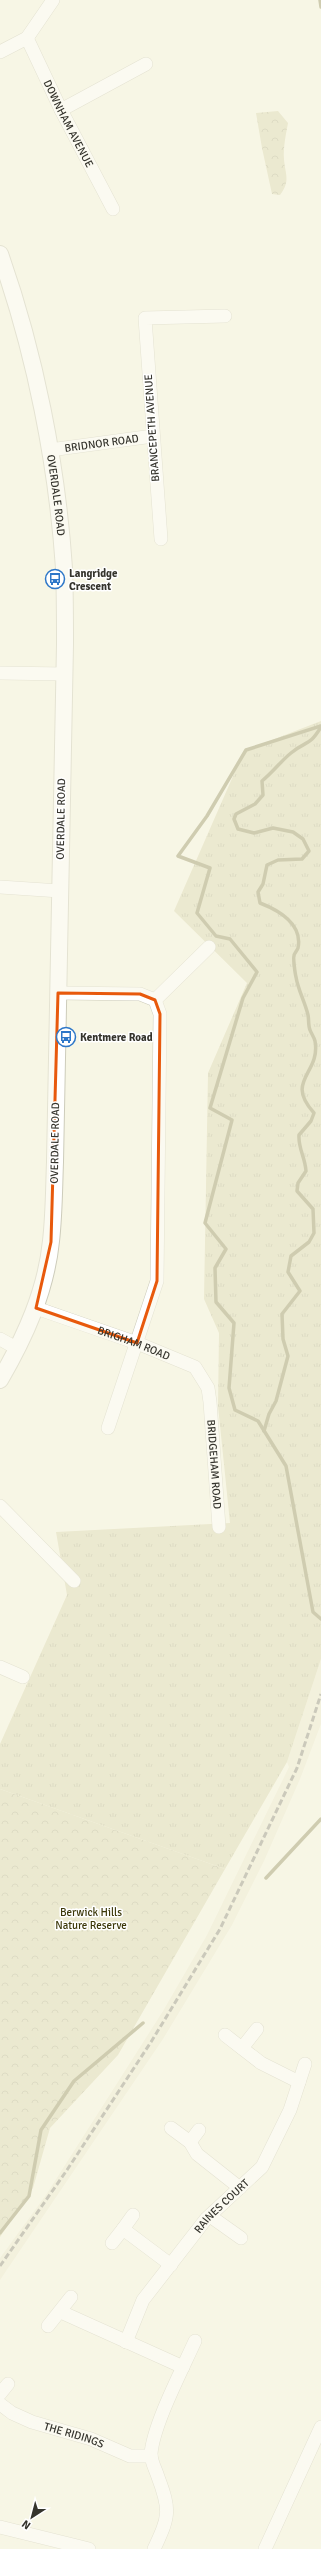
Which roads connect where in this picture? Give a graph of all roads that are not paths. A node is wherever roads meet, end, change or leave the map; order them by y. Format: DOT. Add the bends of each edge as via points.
graph roads {
  1 [pos="53,0"];
  2 [pos="27,38"];
  3 [pos="0,52"];
  4 [pos="146,64"];
  5 [pos="61,110"];
  6 [pos="113,209"];
  7 [pos="0,254"];
  8 [pos="6,288"];
  9 [pos="225,316"];
  10 [pos="153,436"];
  11 [pos="50,450"];
  12 [pos="161,539"];
  13 [pos="0,673"];
  14 [pos="65,674"];
  15 [pos="0,887"];
  16 [pos="60,891"];
  17 [pos="209,947"];
  18 [pos="58,993"];
  19 [pos="155,1000"];
  20 [pos="36,1308"];
  21 [pos="0,1339"];
  22 [pos="137,1343"];
  23 [pos="18,1349"];
  24 [pos="0,1380"];
  25 [pos="210,1402"];
  26 [pos="108,1428"];
  27 [pos="0,1506"];
  28 [pos="219,1527"];
  29 [pos="74,1581"];
  30 [pos="0,1667"];
  31 [pos="23,1677"];
  32 [pos="257,2029"];
  33 [pos="225,2035"];
  34 [pos="242,2048"];
  35 [pos="305,2064"];
  36 [pos="299,2082"];
  37 [pos="171,2128"];
  38 [pos="198,2130"];
  39 [pos="190,2142"];
  40 [pos="240,2188"];
  41 [pos="133,2215"];
  42 [pos="210,2216"];
  43 [pos="123,2229"];
  44 [pos="241,2238"];
  45 [pos="112,2243"];
  46 [pos="171,2266"];
  47 [pos="71,2297"];
  48 [pos="61,2312"];
  49 [pos="48,2326"];
  50 [pos="195,2341"];
  51 [pos="126,2342"];
  52 [pos="184,2367"];
  53 [pos="0,2404"];
  54 [pos="321,2427"];
  55 [pos="151,2456"];
  56 [pos="0,2528"];
  57 [pos="88,2549"];
  58 [pos="154,2549"];
  59 [pos="265,2549"];
  1 -- 2 [label="street"];
  2 -- 3 [label="street"];
  2 -- 5 [label="street, DOWNHAM AVENUE"];
  4 -- 5 [label="street"];
  5 -- 6 [label="street, DOWNHAM AVENUE"];
  7 -- 8 [label="street, OVERDALE ROAD"];
  8 -- 11 [label="street, OVERDALE ROAD" via="37,385"];
  9 -- 10 [label="street, BRANCEPETH AVENUE" via="145,318"];
  10 -- 11 [label="street, BRIDNOR ROAD"];
  10 -- 12 [label="street, BRANCEPETH AVENUE"];
  11 -- 14 [label="street, OVERDALE ROAD" via="64,568"];
  13 -- 14 [label="street"];
  14 -- 16 [label="street, OVERDALE ROAD"];
  15 -- 16 [label="street"];
  16 -- 18 [label="street, OVERDALE ROAD"];
  17 -- 19 [label="street"];
  18 -- 19 [label="street" via="140,994"];
  18 -- 20 [label="street, OVERDALE ROAD" via="51,1242"];
  19 -- 22 [label="street" via="160,1014 157,1281"];
  20 -- 22 [label="street, BRIGHAM ROAD"];
  20 -- 23 [label="street, OVERDALE ROAD"];
  21 -- 23 [label="street"];
  22 -- 25 [label="street, BRIGHAM ROAD" via="195,1367 208,1388"];
  22 -- 26 [label="street"];
  23 -- 24 [label="street, OVERDALE ROAD"];
  25 -- 28 [label="street, BRIDGEHAM ROAD"];
  27 -- 29 [label="street"];
  30 -- 31 [label="street"];
  32 -- 34 [label="street"];
  33 -- 34 [label="street"];
  34 -- 36 [label="street" via="274,2071"];
  35 -- 36 [label="street, RAINES COURT"];
  36 -- 40 [label="street, RAINES COURT" via="290,2110 262,2167"];
  37 -- 39 [label="street"];
  38 -- 39 [label="street"];
  39 -- 40 [label="street" via="197,2154"];
  40 -- 42 [label="street, RAINES COURT"];
  41 -- 43 [label="street"];
  42 -- 44 [label="street"];
  42 -- 46 [label="street, RAINES COURT"];
  43 -- 45 [label="street"];
  43 -- 46 [label="street"];
  46 -- 51 [label="street, RAINES COURT" via="143,2300"];
  47 -- 48 [label="street"];
  48 -- 49 [label="street"];
  48 -- 51 [label="street"];
  50 -- 52 [label="street"];
  51 -- 52 [label="street"];
  52 -- 55 [label="street" via="153,2439"];
  53 -- 55 [label="street, THE RIDINGS" via="12,2414 32,2422 91,2439 130,2456"];
  54 -- 59 [label="street"];
  55 -- 58 [label="street" via="168,2502 164,2528"];
  56 -- 57 [label="street"];
}
